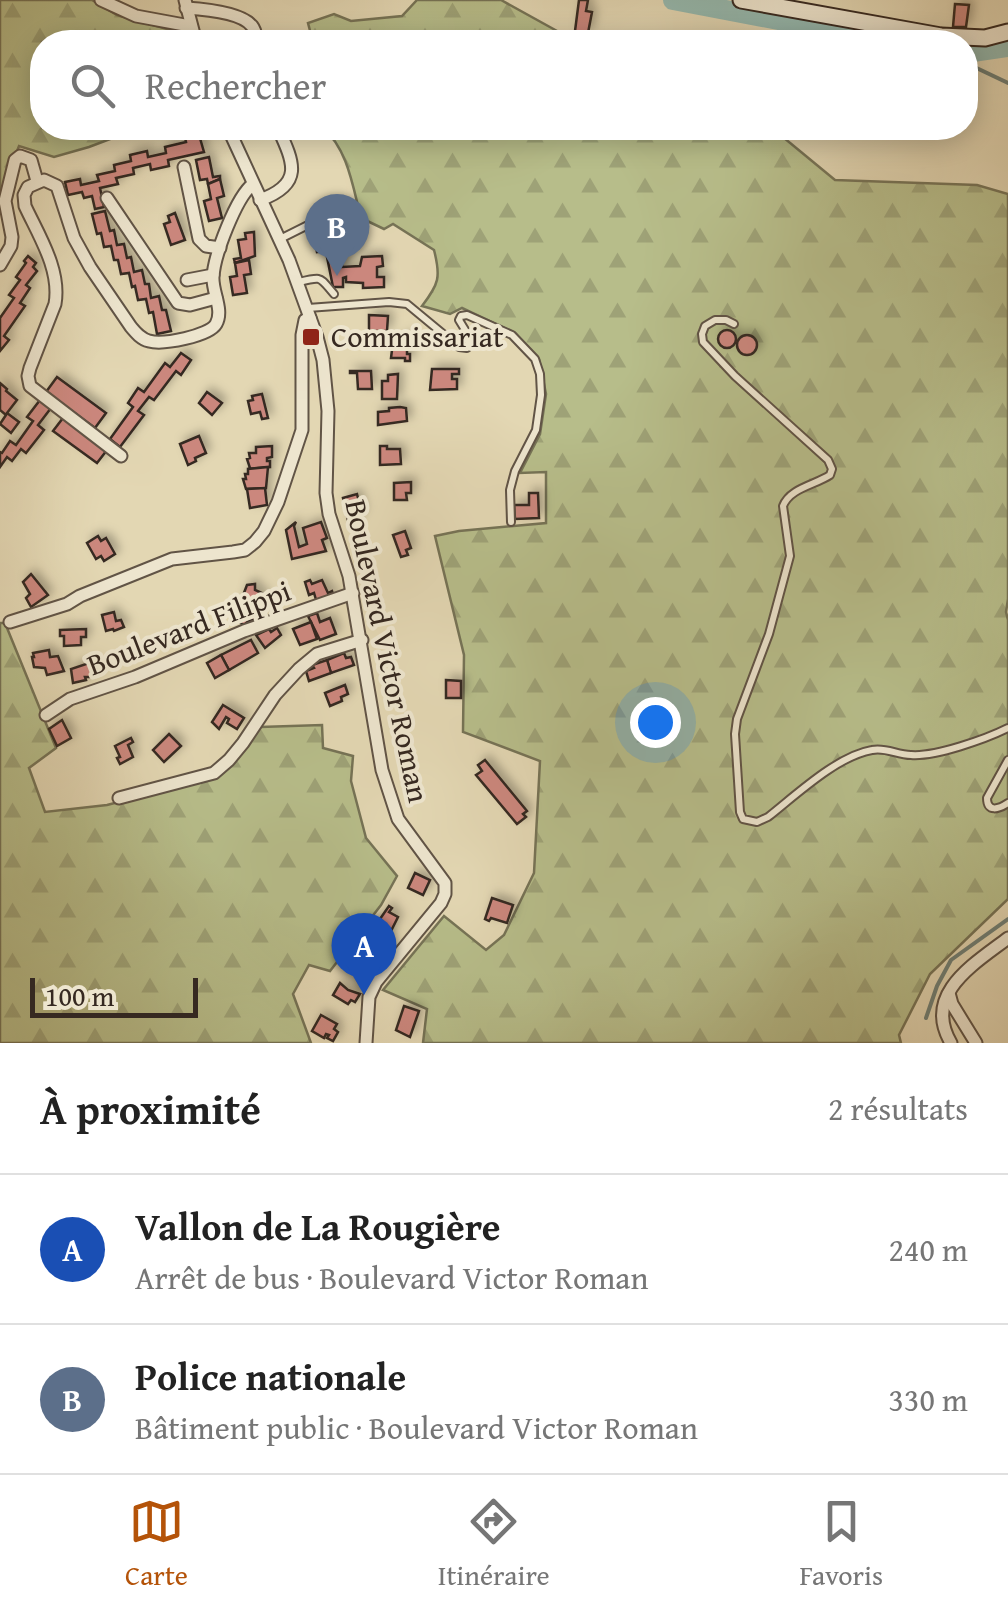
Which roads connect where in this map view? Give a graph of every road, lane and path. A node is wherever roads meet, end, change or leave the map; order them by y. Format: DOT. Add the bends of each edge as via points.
graph roads {
  1 [pos="100,0"];
  2 [pos="741,0"];
  3 [pos="185,4"];
  4 [pos="190,26"];
  5 [pos="192,30"];
  6 [pos="253,30"];
  7 [pos="908,30"];
  8 [pos="1008,32"];
  9 [pos="978,38"];
  10 [pos="233,140"];
  11 [pos="284,140"];
  12 [pos="184,167"];
  13 [pos="37,182"];
  14 [pos="253,184"];
  15 [pos="107,198"];
  16 [pos="260,200"];
  17 [pos="340,217"];
  18 [pos="279,240"];
  19 [pos="220,248"];
  20 [pos="0,266"];
  21 [pos="213,275"];
  22 [pos="187,280"];
  23 [pos="298,282"];
  24 [pos="334,294"];
  25 [pos="216,298"];
  26 [pos="308,313"];
  27 [pos="734,324"];
  28 [pos="120,456"];
  29 [pos="511,522"];
  30 [pos="352,594"];
  31 [pos="10,622"];
  32 [pos="362,640"];
  33 [pos="46,715"];
  34 [pos="1008,728"];
  35 [pos="1008,760"];
  36 [pos="118,798"];
  37 [pos="1008,804"];
  38 [pos="1008,938"];
  39 [pos="949,993"];
  40 [pos="366,1043"];
  41 [pos="952,1043"];
  42 [pos="976,1043"];
  1 -- 4 [label="street" via="136,16"];
  2 -- 7 [label="main road"];
  3 -- 4 [label="street"];
  3 -- 6 [label="street" via="242,18"];
  4 -- 5 [label="street"];
  8 -- 9 [label="main road"];
  10 -- 14 [label="street, Boulevard Victor Roman"];
  11 -- 16 [label="street" via="292,172 280,193"];
  12 -- 19 [label="street" via="199,239"];
  13 -- 20 [label="street" via="31,160 15,160 5,200 11,246"];
  13 -- 25 [label="street" via="58,186 74,238 138,336 164,342 204,333 218,318"];
  13 -- 28 [label="street" via="24,195 57,293 30,368 30,386"];
  14 -- 16 [label="street, Boulevard Victor Roman"];
  14 -- 19 [label="street" via="242,194"];
  15 -- 25 [label="street" via="178,303"];
  16 -- 18 [label="street, Boulevard Victor Roman"];
  17 -- 18 [label="lane"];
  18 -- 23 [label="street, Boulevard Victor Roman"];
  19 -- 21 [label="street"];
  21 -- 22 [label="street"];
  21 -- 25 [label="street"];
  23 -- 24 [label="lane" via="320,278"];
  23 -- 26 [label="street, Boulevard Victor Roman"];
  26 -- 29 [label="lane" via="407,304 459,348 470,344 461,316 512,334 526,348 540,374 541,395 536,430 510,490"];
  26 -- 30 [label="street, Boulevard Victor Roman" via="325,382 329,514"];
  26 -- 31 [label="street" via="302,430 278,502 256,542 245,550 172,558"];
  27 -- 34 [label="lane" via="714,320 704,328 704,342 832,469 784,506 790,556 737,718 744,819 768,817 864,752 922,754"];
  30 -- 32 [label="street, Boulevard Victor Roman"];
  30 -- 33 [label="street, Boulevard Filippi" via="244,631"];
  32 -- 36 [label="street" via="318,654 299,668 214,773"];
  32 -- 40 [label="street, Boulevard Victor Roman" via="392,801 408,835 440,873 446,894 376,982"];
  35 -- 37 [label="lane" via="987,804 996,810"];
  38 -- 39 [label="street" via="968,968"];
  39 -- 41 [label="street" via="942,1017"];
  39 -- 42 [label="street"];
}
